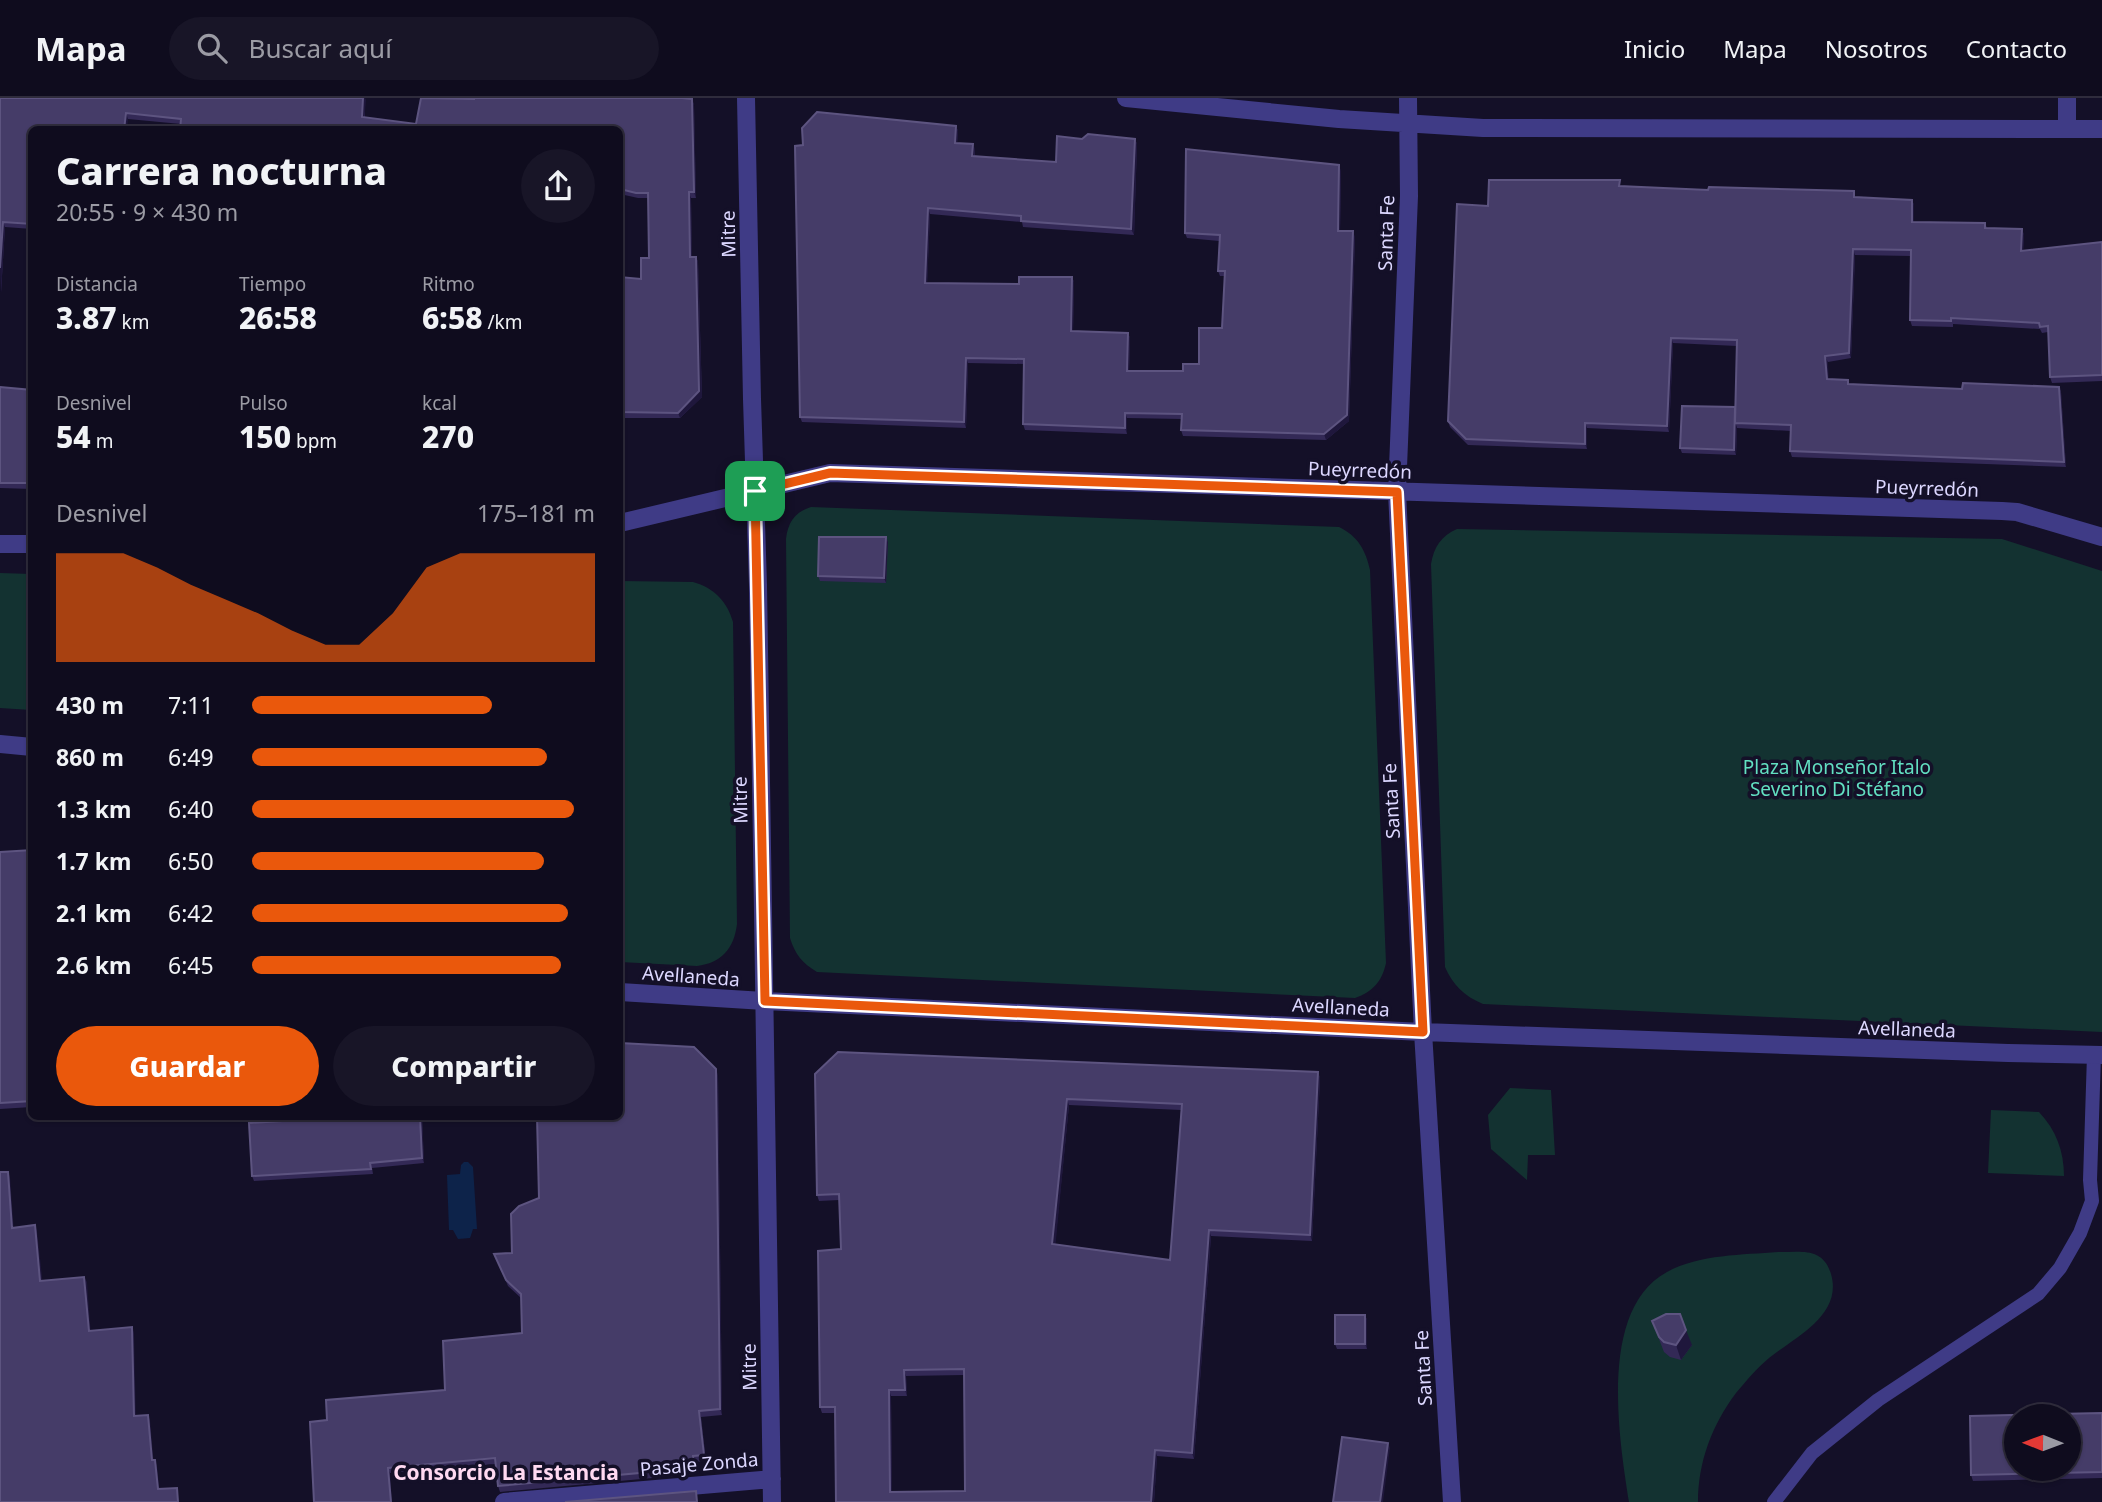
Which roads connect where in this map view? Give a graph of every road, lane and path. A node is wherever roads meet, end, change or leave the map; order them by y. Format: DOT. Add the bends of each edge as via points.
graph roads {
  1 [pos="746,98"];
  2 [pos="1126,98"];
  3 [pos="1408,98"];
  4 [pos="2067,98"];
  5 [pos="1408,123"];
  6 [pos="2067,128"];
  7 [pos="2102,128"];
  8 [pos="755,491"];
  9 [pos="1397,492"];
  10 [pos="623,522"];
  11 [pos="2102,537"];
  12 [pos="0,544"];
  13 [pos="28,544"];
  14 [pos="0,744"];
  15 [pos="28,747"];
  16 [pos="623,992"];
  17 [pos="765,1001"];
  18 [pos="1423,1032"];
  19 [pos="2098,1055"];
  20 [pos="772,1479"];
  21 [pos="504,1502"];
  22 [pos="772,1502"];
  23 [pos="1452,1502"];
  24 [pos="1774,1502"];
  1 -- 8 [label="street, Mitre"];
  2 -- 5 [label="street"];
  3 -- 5 [label="street, Santa Fe"];
  4 -- 6 [label="street"];
  5 -- 6 [label="street" via="1483,128"];
  5 -- 9 [label="street, Santa Fe"];
  6 -- 7 [label="street"];
  8 -- 9 [label="street, Pueyrredón" via="830,473"];
  8 -- 10 [label="street, Pueyrredón"];
  8 -- 17 [label="street, Mitre"];
  9 -- 11 [label="street, Pueyrredón" via="2017,512"];
  9 -- 18 [label="street, Santa Fe"];
  12 -- 13 [label="street"];
  14 -- 15 [label="street"];
  16 -- 17 [label="street, Avellaneda"];
  17 -- 18 [label="street, Avellaneda"];
  17 -- 20 [label="street, Mitre"];
  18 -- 19 [label="street, Avellaneda"];
  18 -- 23 [label="street, Santa Fe"];
  19 -- 24 [label="lane" via="2092,1201 2060,1268 2038,1294 1878,1400 1812,1453"];
  20 -- 21 [label="street, Pasaje Zonda"];
  20 -- 22 [label="street, Mitre"];
}
